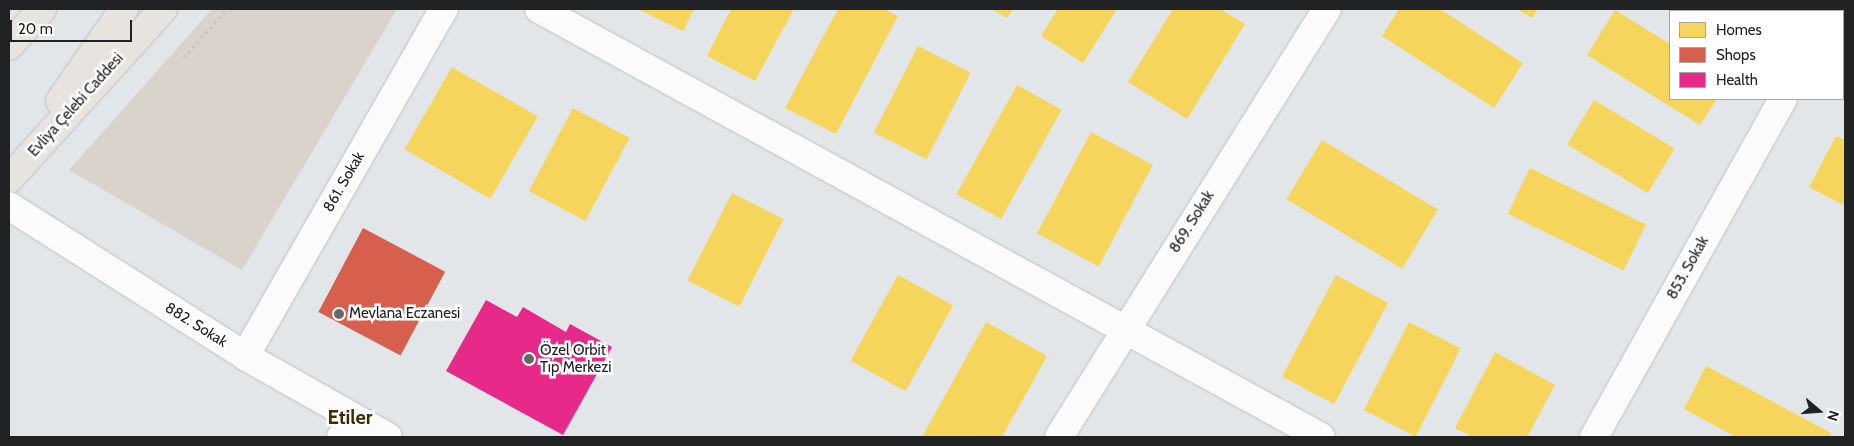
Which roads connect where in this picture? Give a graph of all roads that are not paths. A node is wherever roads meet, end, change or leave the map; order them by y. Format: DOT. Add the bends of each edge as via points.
graph roads {
  1 [pos="42,9"];
  2 [pos="124,9"];
  3 [pos="163,9"];
  4 [pos="444,9"];
  5 [pos="539,9"];
  6 [pos="1327,9"];
  7 [pos="9,46"];
  8 [pos="1782,100"];
  9 [pos="9,174"];
  10 [pos="9,178"];
  11 [pos="9,206"];
  12 [pos="1124,330"];
  13 [pos="244,356"];
  14 [pos="349,429"];
  15 [pos="388,437"];
  16 [pos="1059,437"];
  17 [pos="1321,437"];
  18 [pos="1594,437"];
  1 -- 7 [label="main road"];
  2 -- 9 [label="main road"];
  3 -- 10 [label="main road, Evliya Çelebi Caddesi"];
  4 -- 13 [label="street, 861. Sokak"];
  5 -- 12 [label="street"];
  6 -- 12 [label="street, 869. Sokak"];
  8 -- 18 [label="street, 853. Sokak"];
  11 -- 13 [label="street, 882. Sokak"];
  12 -- 16 [label="street, 869. Sokak"];
  12 -- 17 [label="street"];
  13 -- 14 [label="street, 882. Sokak"];
  14 -- 15 [label="street, 882. Sokak"];
}
